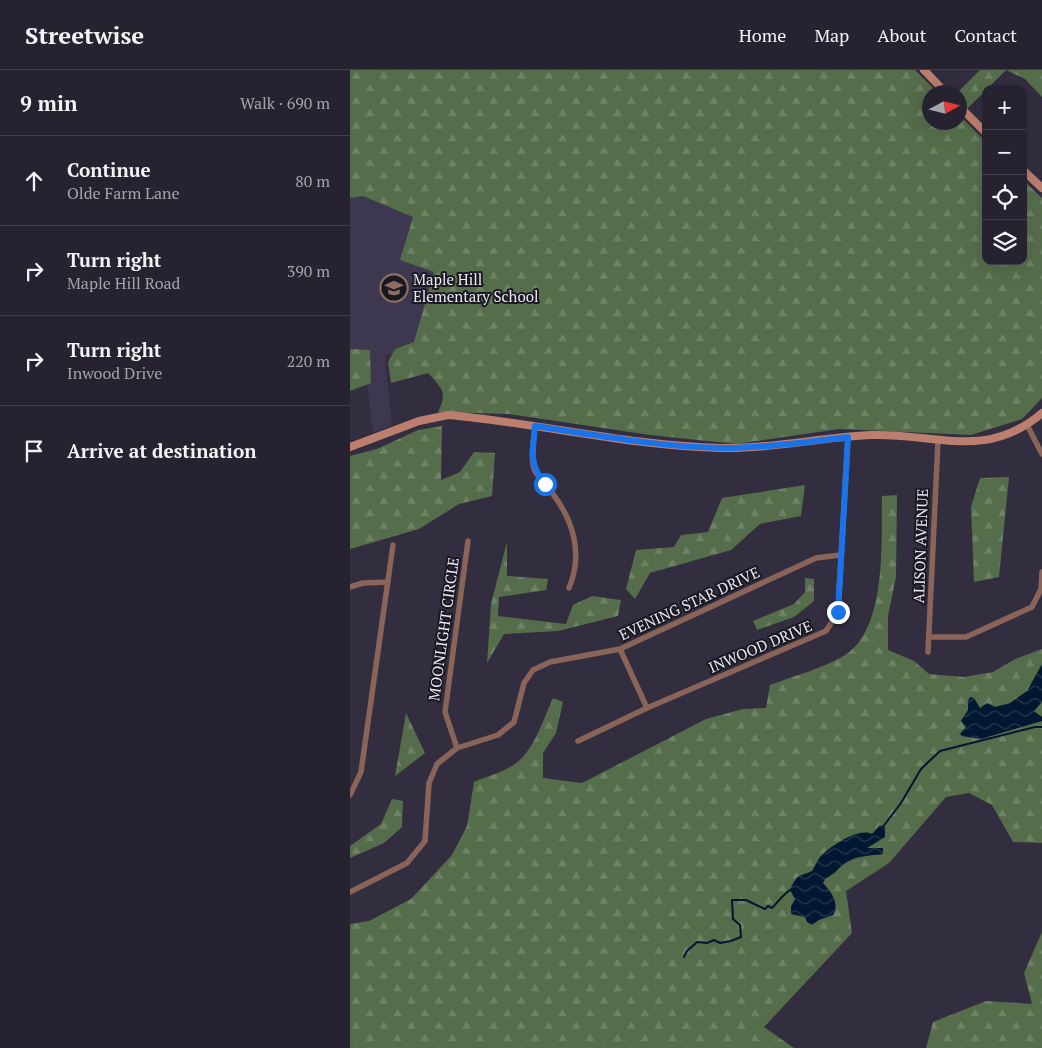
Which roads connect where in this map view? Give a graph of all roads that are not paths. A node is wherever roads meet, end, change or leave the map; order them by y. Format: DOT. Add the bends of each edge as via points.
graph roads {
  1 [pos="924,70"];
  2 [pos="938,85"];
  3 [pos="967,114"];
  4 [pos="982,130"];
  5 [pos="1027,174"];
  6 [pos="1042,188"];
  7 [pos="1042,413"];
  8 [pos="1027,425"];
  9 [pos="535,426"];
  10 [pos="848,437"];
  11 [pos="938,441"];
  12 [pos="350,447"];
  13 [pos="1042,454"];
  14 [pos="468,541"];
  15 [pos="393,544"];
  16 [pos="840,556"];
  17 [pos="1042,572"];
  18 [pos="388,582"];
  19 [pos="350,587"];
  20 [pos="569,588"];
  21 [pos="929,637"];
  22 [pos="620,649"];
  23 [pos="928,652"];
  24 [pos="647,708"];
  25 [pos="578,741"];
  26 [pos="457,748"];
  27 [pos="350,795"];
  28 [pos="350,892"];
  1 -- 2 [label="street"];
  3 -- 4 [label="street"];
  5 -- 6 [label="street"];
  7 -- 8 [label="street"];
  8 -- 11 [label="street" via="988,440"];
  8 -- 13 [label="street"];
  9 -- 10 [label="street" via="628,440 721,448"];
  9 -- 12 [label="street" via="448,415 419,421"];
  9 -- 20 [label="street" via="534,470 562,506 575,543 574,575"];
  10 -- 11 [label="street" via="874,435"];
  10 -- 16 [label="street, INWOOD DRIVE"];
  11 -- 21 [label="street, ALISON AVENUE"];
  14 -- 26 [label="street, MOONLIGHT CIRCLE" via="445,712"];
  15 -- 18 [label="street"];
  16 -- 22 [label="street, EVENING STAR DRIVE" via="816,558"];
  16 -- 24 [label="street, INWOOD DRIVE" via="838,612 826,631"];
  17 -- 21 [label="street" via="1041,589 1032,607 966,637"];
  18 -- 19 [label="street"];
  18 -- 27 [label="street" via="361,772"];
  21 -- 23 [label="street, ALISON AVENUE"];
  22 -- 24 [label="street"];
  22 -- 26 [label="street, EVENING STAR DRIVE" via="550,662 533,670 524,683 514,722 498,735"];
  24 -- 25 [label="street, INWOOD DRIVE"];
  26 -- 28 [label="street, EVENING STAR DRIVE" via="437,764 429,783 424,841 407,863"];
}
